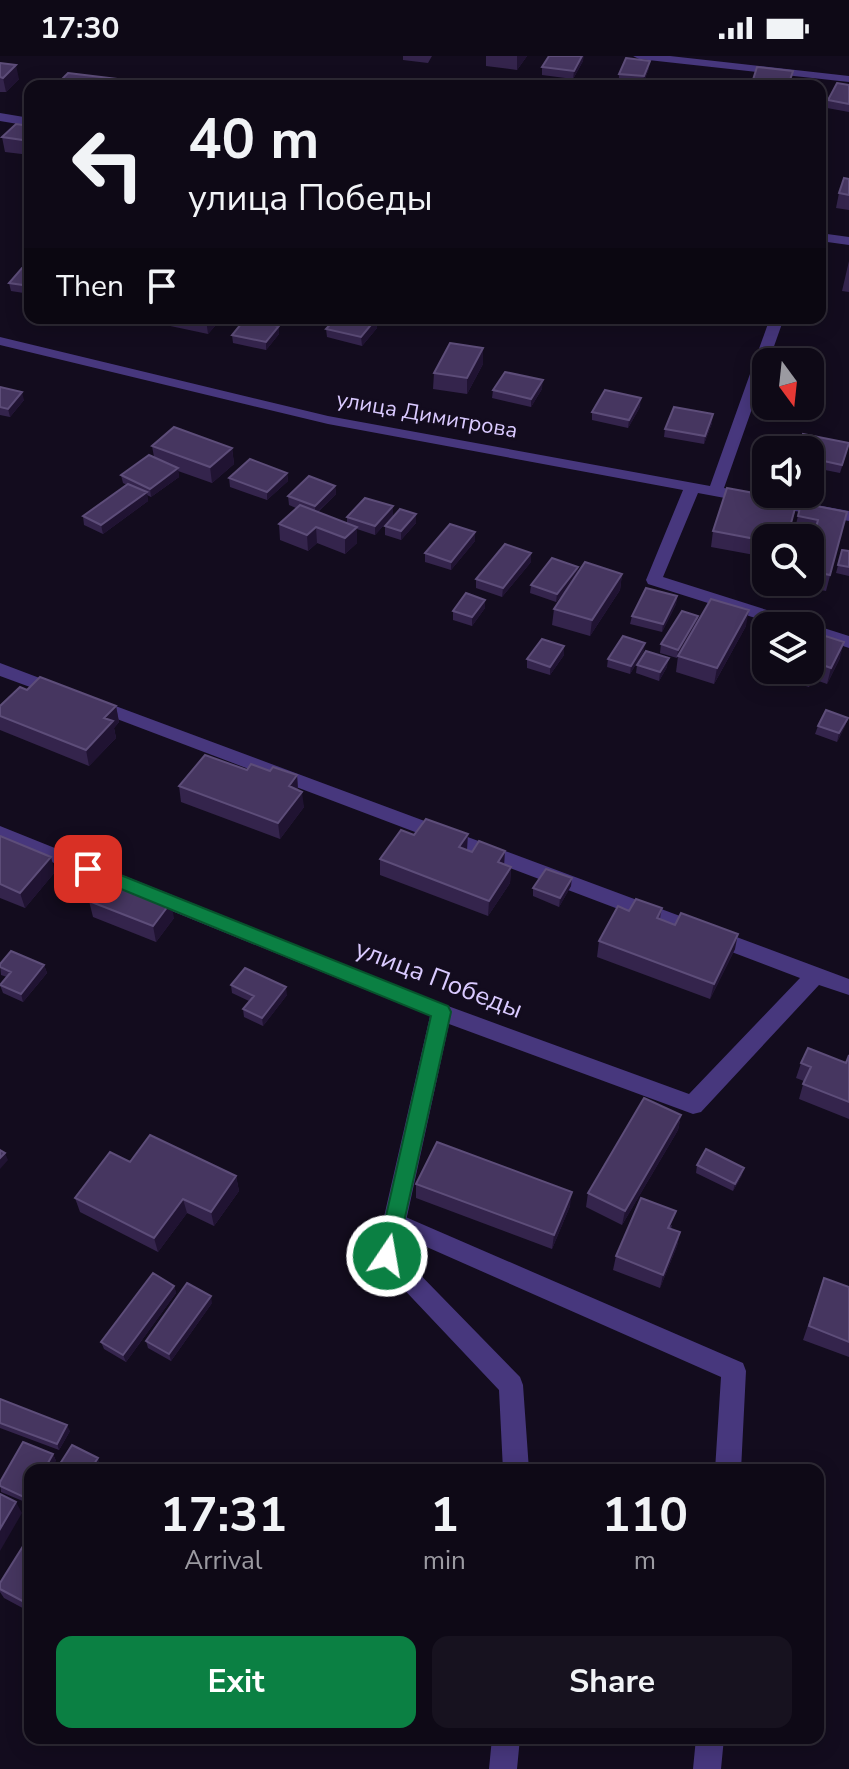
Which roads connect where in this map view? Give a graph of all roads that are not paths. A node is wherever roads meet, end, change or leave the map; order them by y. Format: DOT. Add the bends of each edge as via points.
graph roads {
  1 [pos="639,56"];
  2 [pos="849,79"];
  3 [pos="0,117"];
  4 [pos="24,121"];
  5 [pos="826,238"];
  6 [pos="849,241"];
  7 [pos="775,324"];
  8 [pos="0,341"];
  9 [pos="693,485"];
  10 [pos="716,490"];
  11 [pos="849,516"];
  12 [pos="755,612"];
  13 [pos="824,634"];
  14 [pos="849,642"];
  15 [pos="0,669"];
  16 [pos="0,833"];
  17 [pos="815,975"];
  18 [pos="849,987"];
  19 [pos="441,1012"];
  20 [pos="394,1222"];
  21 [pos="516,1464"];
  22 [pos="728,1464"];
  23 [pos="505,1744"];
  24 [pos="709,1744"];
  25 [pos="503,1769"];
  26 [pos="707,1769"];
  1 -- 2 [label="street"];
  3 -- 4 [label="street"];
  5 -- 6 [label="street"];
  7 -- 10 [label="street"];
  8 -- 9 [label="street, улица Димитрова" via="328,420"];
  9 -- 10 [label="street, улица Димитрова"];
  9 -- 12 [label="street" via="654,580"];
  10 -- 11 [label="street, улица Димитрова"];
  13 -- 14 [label="street"];
  15 -- 17 [label="street"];
  16 -- 19 [label="street, улица Победы"];
  17 -- 18 [label="street"];
  17 -- 19 [label="street, улица Победы" via="693,1105"];
  19 -- 20 [label="street"];
  20 -- 21 [label="street" via="387,1256 511,1385"];
  20 -- 22 [label="street" via="734,1371"];
  23 -- 25 [label="street"];
  24 -- 26 [label="street"];
}
